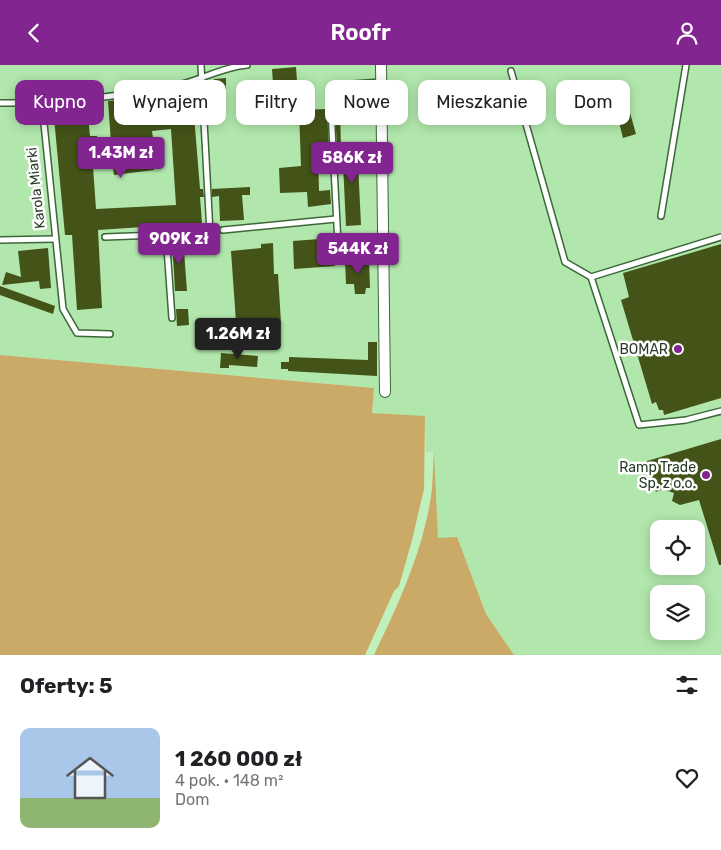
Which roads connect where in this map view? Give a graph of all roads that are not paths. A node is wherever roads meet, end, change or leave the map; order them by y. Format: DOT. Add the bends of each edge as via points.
graph roads {
  1 [pos="201,65"];
  2 [pos="247,65"];
  3 [pos="381,65"];
  4 [pos="686,65"];
  5 [pos="511,71"];
  6 [pos="201,77"];
  7 [pos="382,80"];
  8 [pos="104,96"];
  9 [pos="0,103"];
  10 [pos="15,103"];
  11 [pos="44,125"];
  12 [pos="332,125"];
  13 [pos="383,125"];
  14 [pos="660,217"];
  15 [pos="336,219"];
  16 [pos="223,230"];
  17 [pos="166,234"];
  18 [pos="106,237"];
  19 [pos="721,237"];
  20 [pos="384,238"];
  21 [pos="55,239"];
  22 [pos="0,240"];
  23 [pos="590,277"];
  24 [pos="172,318"];
  25 [pos="110,334"];
  26 [pos="385,392"];
  27 [pos="721,411"];
  1 -- 6 [label="lane"];
  2 -- 6 [label="lane"];
  3 -- 7 [label="street"];
  4 -- 14 [label="lane"];
  5 -- 23 [label="lane" via="565,262"];
  6 -- 8 [label="lane" via="175,86"];
  6 -- 17 [label="lane" via="210,233"];
  9 -- 10 [label="lane"];
  11 -- 21 [label="lane, Karola Miarki"];
  12 -- 15 [label="lane"];
  13 -- 20 [label="street"];
  15 -- 16 [label="lane"];
  15 -- 20 [label="lane" via="338,244"];
  17 -- 18 [label="lane"];
  17 -- 24 [label="lane"];
  19 -- 23 [label="lane"];
  20 -- 26 [label="street"];
  21 -- 22 [label="lane, Karola Miarki"];
  21 -- 25 [label="lane, Karola Miarki" via="63,309 77,333"];
  23 -- 27 [label="lane" via="639,425 686,420"];
}
